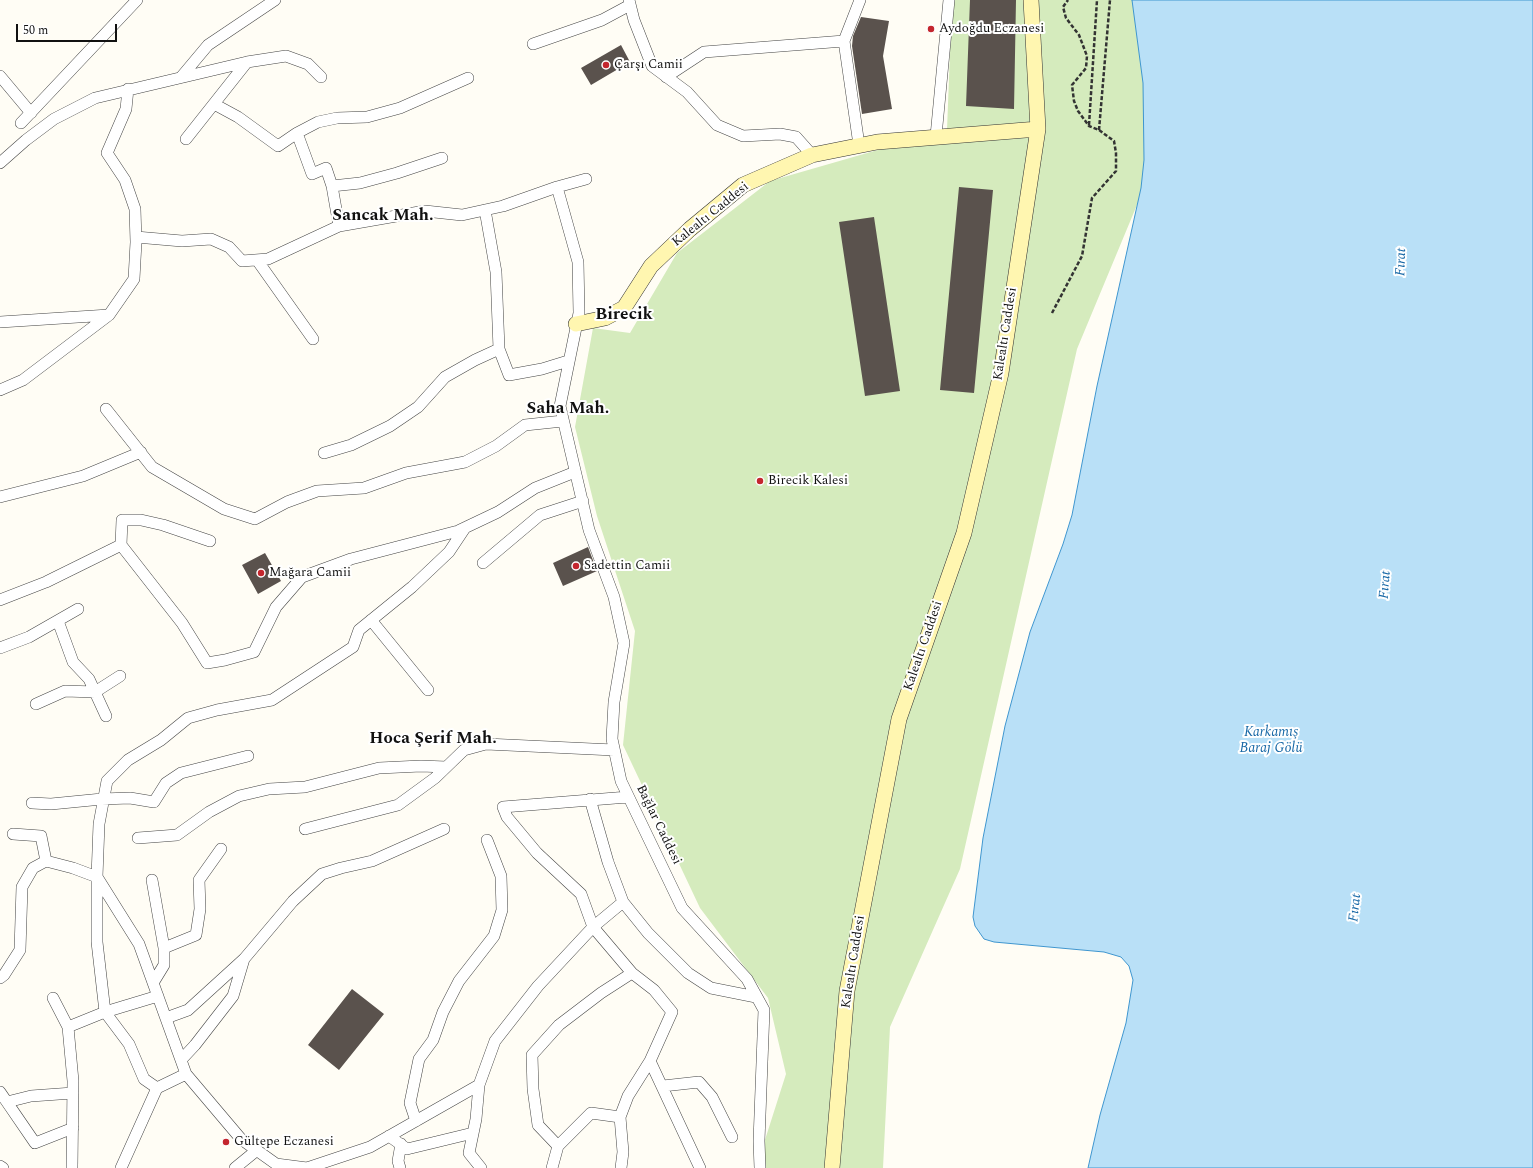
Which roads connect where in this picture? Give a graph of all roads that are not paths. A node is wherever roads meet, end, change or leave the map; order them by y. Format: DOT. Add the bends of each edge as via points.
graph roads {
  1 [pos="137,0"];
  2 [pos="275,0"];
  3 [pos="860,0"];
  4 [pos="949,0"];
  5 [pos="1031,0"];
  6 [pos="630,2"];
  7 [pos="844,41"];
  8 [pos="533,44"];
  9 [pos="247,62"];
  10 [pos="0,76"];
  11 [pos="182,76"];
  12 [pos="321,77"];
  13 [pos="666,77"];
  14 [pos="468,78"];
  15 [pos="128,89"];
  16 [pos="214,104"];
  17 [pos="31,113"];
  18 [pos="21,123"];
  19 [pos="1038,129"];
  20 [pos="297,133"];
  21 [pos="936,136"];
  22 [pos="186,139"];
  23 [pos="859,145"];
  24 [pos="812,156"];
  25 [pos="442,158"];
  26 [pos="0,163"];
  27 [pos="586,179"];
  28 [pos="332,186"];
  29 [pos="557,186"];
  30 [pos="485,210"];
  31 [pos="339,226"];
  32 [pos="136,237"];
  33 [pos="257,260"];
  34 [pos="110,315"];
  35 [pos="0,322"];
  36 [pos="576,324"];
  37 [pos="313,339"];
  38 [pos="499,349"];
  39 [pos="568,361"];
  40 [pos="0,390"];
  41 [pos="106,408"];
  42 [pos="563,421"];
  43 [pos="141,452"];
  44 [pos="324,453"];
  45 [pos="575,472"];
  46 [pos="0,497"];
  47 [pos="582,502"];
  48 [pos="465,528"];
  49 [pos="210,541"];
  50 [pos="121,546"];
  51 [pos="483,563"];
  52 [pos="0,600"];
  53 [pos="78,609"];
  54 [pos="371,620"];
  55 [pos="58,621"];
  56 [pos="0,648"];
  57 [pos="120,676"];
  58 [pos="428,690"];
  59 [pos="95,692"];
  60 [pos="36,704"];
  61 [pos="106,716"];
  62 [pos="614,750"];
  63 [pos="248,756"];
  64 [pos="446,767"];
  65 [pos="628,797"];
  66 [pos="102,799"];
  67 [pos="590,799"];
  68 [pos="32,803"];
  69 [pos="305,829"];
  70 [pos="444,829"];
  71 [pos="13,834"];
  72 [pos="138,838"];
  73 [pos="487,840"];
  74 [pos="221,849"];
  75 [pos="46,860"];
  76 [pos="97,877"];
  77 [pos="152,880"];
  78 [pos="623,902"];
  79 [pos="592,927"];
  80 [pos="164,948"];
  81 [pos="244,959"];
  82 [pos="632,973"];
  83 [pos="0,978"];
  84 [pos="154,983"];
  85 [pos="158,996"];
  86 [pos="756,997"];
  87 [pos="53,998"];
  88 [pos="105,1012"];
  89 [pos="166,1018"];
  90 [pos="68,1027"];
  91 [pos="181,1060"];
  92 [pos="650,1061"];
  93 [pos="186,1074"];
  94 [pos="479,1085"];
  95 [pos="663,1086"];
  96 [pos="157,1088"];
  97 [pos="0,1092"];
  98 [pos="73,1093"];
  99 [pos="7,1102"];
  100 [pos="620,1117"];
  101 [pos="416,1121"];
  102 [pos="73,1128"];
  103 [pos="473,1133"];
  104 [pos="389,1136"];
  105 [pos="732,1137"];
  106 [pos="401,1144"];
  107 [pos="558,1146"];
  108 [pos="257,1150"];
  109 [pos="0,1166"];
  110 [pos="2,1168"];
  111 [pos="72,1168"];
  112 [pos="121,1168"];
  113 [pos="235,1168"];
  114 [pos="307,1168"];
  115 [pos="400,1168"];
  116 [pos="481,1168"];
  117 [pos="552,1168"];
  118 [pos="621,1168"];
  119 [pos="700,1168"];
  120 [pos="760,1168"];
  121 [pos="832,1168"];
  1 -- 17 [label="street"];
  2 -- 11 [label="street" via="208,45"];
  3 -- 7 [label="street"];
  4 -- 21 [label="street"];
  5 -- 19 [label="street, Kalealtı Caddesi"];
  6 -- 8 [label="street" via="602,20"];
  6 -- 13 [label="street" via="634,20 652,66"];
  7 -- 13 [label="street" via="704,52"];
  7 -- 23 [label="street"];
  9 -- 11 [label="street"];
  9 -- 12 [label="street" via="286,56 308,64"];
  9 -- 16 [label="street"];
  10 -- 17 [label="street"];
  11 -- 15 [label="street"];
  13 -- 24 [label="street" via="687,92 717,125 743,136 780,134 796,137"];
  14 -- 20 [label="street" via="400,108 367,117 337,118"];
  15 -- 26 [label="street" via="95,98 54,119"];
  15 -- 32 [label="street" via="126,109 107,153 125,180 135,209"];
  16 -- 20 [label="street" via="238,117 278,146"];
  16 -- 22 [label="street"];
  17 -- 18 [label="street"];
  19 -- 21 [label="street, Kalealtı Caddesi"];
  19 -- 121 [label="street, Kalealtı Caddesi" via="1001,372 964,533 898,719 847,992"];
  20 -- 28 [label="street" via="312,174 326,168"];
  21 -- 23 [label="street, Kalealtı Caddesi"];
  23 -- 24 [label="street, Kalealtı Caddesi"];
  24 -- 36 [label="street, Kalealtı Caddesi" via="743,185 651,266 624,308 605,318"];
  25 -- 28 [label="street" via="360,183"];
  27 -- 29 [label="street"];
  28 -- 31 [label="street"];
  29 -- 30 [label="street"];
  29 -- 36 [label="street, Bağlar Caddesi" via="578,262 579,313"];
  30 -- 31 [label="street" via="462,215 425,211"];
  30 -- 38 [label="street" via="496,272"];
  31 -- 33 [label="street" via="268,259"];
  32 -- 33 [label="street" via="211,239 229,248 242,261"];
  32 -- 34 [label="street" via="134,279"];
  33 -- 37 [label="street"];
  34 -- 35 [label="street"];
  34 -- 40 [label="street" via="23,380"];
  36 -- 39 [label="street, Bağlar Caddesi"];
  38 -- 39 [label="street" via="509,375"];
  38 -- 44 [label="street" via="445,377 418,407 390,426 351,445"];
  39 -- 42 [label="street, Bağlar Caddesi" via="560,406"];
  41 -- 43 [label="street"];
  42 -- 43 [label="street" via="525,425 496,446 465,462 406,473 364,488 317,491 287,502 255,519 224,509 152,467"];
  42 -- 45 [label="street, Bağlar Caddesi"];
  43 -- 46 [label="street" via="83,476"];
  45 -- 47 [label="street, Bağlar Caddesi"];
  45 -- 48 [label="street" via="535,488 498,512"];
  47 -- 51 [label="street" via="540,515"];
  47 -- 62 [label="street, Bağlar Caddesi" via="589,530 614,597 624,642 614,702"];
  48 -- 50 [label="street" via="407,546 351,559 302,577 276,607 254,652 207,663 182,623"];
  48 -- 54 [label="street" via="449,552 412,587"];
  49 -- 50 [label="street" via="163,525 141,520 122,520"];
  50 -- 52 [label="street" via="46,582"];
  53 -- 55 [label="street"];
  54 -- 58 [label="street"];
  54 -- 66 [label="street" via="359,630 353,647 272,700 188,718 161,740 128,760 107,781"];
  55 -- 56 [label="street" via="13,645"];
  55 -- 59 [label="street" via="73,662 89,680"];
  57 -- 59 [label="street"];
  59 -- 60 [label="street" via="65,691"];
  59 -- 61 [label="street"];
  62 -- 64 [label="street" via="486,744 464,750"];
  62 -- 65 [label="street, Bağlar Caddesi" via="620,781"];
  63 -- 66 [label="street" via="181,773 166,783 154,802 130,798"];
  64 -- 69 [label="street" via="398,806"];
  64 -- 72 [label="street" via="379,768 305,787 269,789 239,796 209,812 177,835"];
  65 -- 67 [label="street"];
  65 -- 86 [label="street, Bağlar Caddesi" via="682,908 747,979"];
  66 -- 68 [label="street" via="51,804"];
  66 -- 76 [label="street"];
  67 -- 78 [label="street" via="608,862"];
  67 -- 79 [label="street" via="503,807 507,817 537,853 581,894"];
  70 -- 81 [label="street" via="372,861 322,874 293,901"];
  71 -- 75 [label="street" via="41,836"];
  73 -- 101 [label="street" via="501,876 502,910 494,936 459,980 433,1040 419,1059 410,1103"];
  74 -- 80 [label="street" via="199,880 200,909 196,935"];
  75 -- 76 [label="street"];
  75 -- 83 [label="street" via="33,868 22,887 20,950"];
  76 -- 84 [label="street" via="140,944"];
  76 -- 88 [label="street" via="97,942"];
  77 -- 80 [label="street"];
  78 -- 79 [label="street"];
  78 -- 86 [label="street" via="648,933 688,973 711,988"];
  79 -- 82 [label="street"];
  79 -- 94 [label="street" via="538,986 495,1041"];
  80 -- 84 [label="street" via="164,965"];
  81 -- 89 [label="street" via="188,1010"];
  81 -- 91 [label="street" via="233,996"];
  82 -- 92 [label="street" via="654,990 672,1012"];
  82 -- 107 [label="street" via="559,1025 532,1055 532,1089 538,1125"];
  84 -- 85 [label="street"];
  85 -- 88 [label="street"];
  85 -- 89 [label="street"];
  86 -- 120 [label="street, Bağlar Caddesi" via="764,1010"];
  87 -- 90 [label="street"];
  88 -- 90 [label="street"];
  88 -- 96 [label="street" via="129,1044 144,1079"];
  89 -- 91 [label="street"];
  90 -- 98 [label="street"];
  91 -- 93 [label="street"];
  92 -- 95 [label="street"];
  92 -- 100 [label="street" via="628,1096"];
  93 -- 96 [label="street"];
  93 -- 108 [label="street" via="241,1139"];
  94 -- 101 [label="street"];
  94 -- 103 [label="street"];
  95 -- 105 [label="street" via="698,1082 712,1097"];
  95 -- 119 [label="street"];
  96 -- 112 [label="street"];
  97 -- 99 [label="street"];
  98 -- 99 [label="street" via="31,1096"];
  98 -- 102 [label="street"];
  99 -- 102 [label="street" via="34,1143"];
  100 -- 107 [label="street" via="591,1113"];
  100 -- 118 [label="street" via="623,1152"];
  101 -- 104 [label="street"];
  102 -- 111 [label="street"];
  103 -- 106 [label="street" via="408,1148"];
  103 -- 116 [label="street" via="469,1153"];
  104 -- 106 [label="street"];
  104 -- 114 [label="street" via="370,1147"];
  106 -- 115 [label="street" via="398,1161"];
  107 -- 117 [label="street"];
  108 -- 113 [label="street"];
  108 -- 114 [label="street" via="276,1164"];
  109 -- 110 [label="street"];
}
